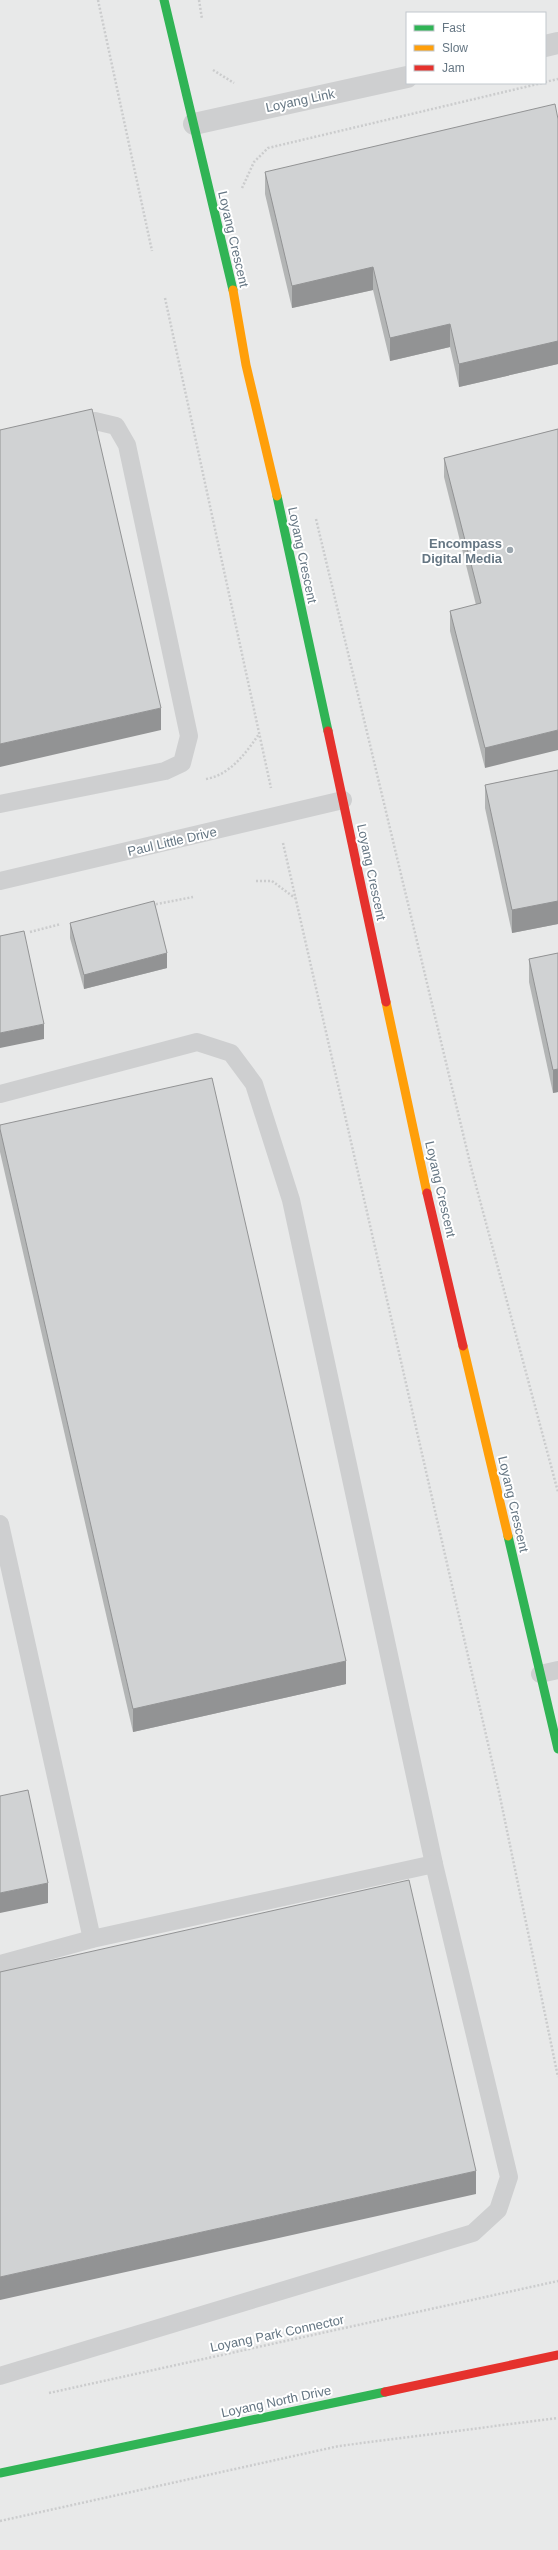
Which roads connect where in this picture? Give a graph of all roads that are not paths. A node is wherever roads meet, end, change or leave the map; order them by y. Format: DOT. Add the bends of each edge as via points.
graph roads {
  1 [pos="164,0"];
  2 [pos="558,43"];
  3 [pos="546,46"];
  4 [pos="406,76"];
  5 [pos="194,124"];
  6 [pos="51,431"];
  7 [pos="343,800"];
  8 [pos="0,804"];
  9 [pos="0,882"];
  10 [pos="0,1094"];
  11 [pos="0,1524"];
  12 [pos="558,1670"];
  13 [pos="540,1674"];
  14 [pos="558,1749"];
  15 [pos="434,1864"];
  16 [pos="92,1939"];
  17 [pos="0,1964"];
  18 [pos="558,2355"];
  19 [pos="0,2376"];
  20 [pos="0,2473"];
  1 -- 5 [label="street, Loyang Crescent"];
  2 -- 3 [label="street"];
  4 -- 5 [label="street, Loyang Link"];
  5 -- 7 [label="street, Loyang Crescent" via="229,268 246,365"];
  6 -- 8 [label="lane" via="95,422 116,426 127,445 189,736 182,763 165,772"];
  7 -- 9 [label="lane, Paul Little Drive"];
  7 -- 13 [label="street, Loyang Crescent" via="424,1178"];
  10 -- 15 [label="lane" via="197,1042 231,1053 254,1084 291,1200"];
  11 -- 16 [label="lane"];
  12 -- 13 [label="lane"];
  13 -- 14 [label="street, Loyang Crescent"];
  15 -- 16 [label="lane"];
  15 -- 19 [label="lane" via="509,2177 498,2210 473,2233"];
  16 -- 17 [label="lane"];
  18 -- 20 [label="street, Loyang North Drive"];
}
